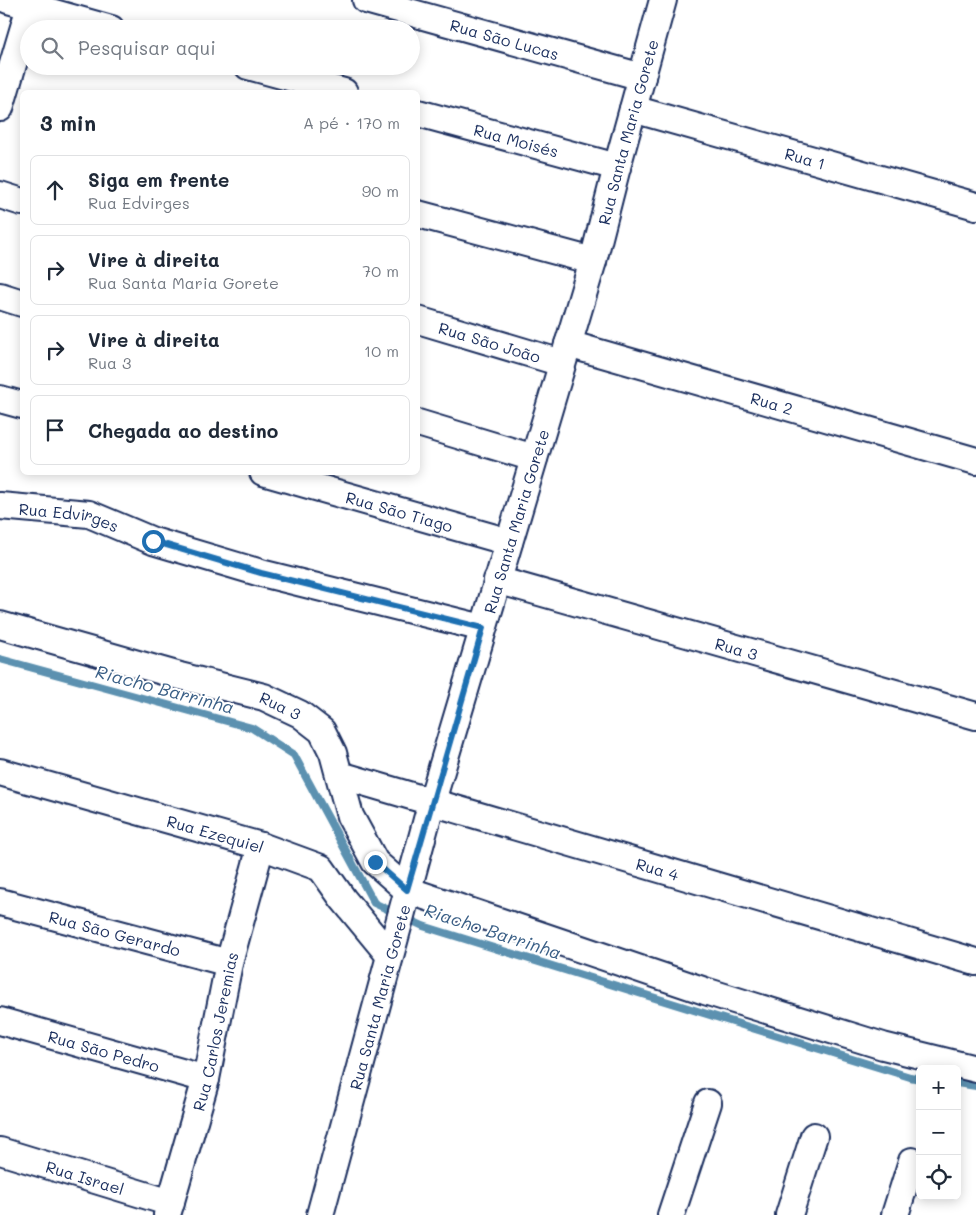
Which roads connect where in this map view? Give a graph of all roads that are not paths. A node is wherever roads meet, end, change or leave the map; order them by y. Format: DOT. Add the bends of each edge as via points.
graph roads {
  1 [pos="366,0"];
  2 [pos="663,0"];
  3 [pos="23,2"];
  4 [pos="82,20"];
  5 [pos="281,75"];
  6 [pos="642,77"];
  7 [pos="337,90"];
  8 [pos="6,104"];
  9 [pos="633,109"];
  10 [pos="420,113"];
  11 [pos="617,167"];
  12 [pos="0,195"];
  13 [pos="20,201"];
  14 [pos="976,206"];
  15 [pos="420,215"];
  16 [pos="592,261"];
  17 [pos="0,296"];
  18 [pos="20,302"];
  19 [pos="420,320"];
  20 [pos="565,353"];
  21 [pos="0,399"];
  22 [pos="20,404"];
  23 [pos="420,424"];
  24 [pos="534,458"];
  25 [pos="976,462"];
  26 [pos="274,475"];
  27 [pos="0,506"];
  28 [pos="509,542"];
  29 [pos="497,580"];
  30 [pos="0,626"];
  31 [pos="483,628"];
  32 [pos="976,716"];
  33 [pos="0,772"];
  34 [pos="340,775"];
  35 [pos="432,801"];
  36 [pos="261,846"];
  37 [pos="406,894"];
  38 [pos="0,902"];
  39 [pos="393,947"];
  40 [pos="230,962"];
  41 [pos="976,962"];
  42 [pos="0,1021"];
  43 [pos="976,1069"];
  44 [pos="206,1079"];
  45 [pos="708,1103"];
  46 [pos="814,1136"];
  47 [pos="0,1151"];
  48 [pos="912,1161"];
  49 [pos="169,1209"];
  50 [pos="320,1215"];
  51 [pos="672,1215"];
  52 [pos="789,1215"];
  53 [pos="895,1215"];
  1 -- 6 [label="street, Rua São Lucas"];
  2 -- 6 [label="street, Rua Santa Maria Gorete"];
  3 -- 4 [label="street"];
  3 -- 8 [label="street"];
  5 -- 7 [label="street"];
  6 -- 9 [label="street, Rua Santa Maria Gorete"];
  9 -- 11 [label="street, Rua Santa Maria Gorete"];
  9 -- 14 [label="street, Rua 1"];
  10 -- 11 [label="street, Rua Moisés"];
  11 -- 16 [label="street, Rua Santa Maria Gorete"];
  12 -- 13 [label="street"];
  15 -- 16 [label="street"];
  16 -- 20 [label="street, Rua Santa Maria Gorete"];
  17 -- 18 [label="street"];
  19 -- 20 [label="street, Rua São João"];
  20 -- 24 [label="street, Rua Santa Maria Gorete"];
  20 -- 25 [label="street, Rua 2"];
  21 -- 22 [label="street"];
  23 -- 24 [label="street"];
  24 -- 28 [label="street, Rua Santa Maria Gorete"];
  26 -- 28 [label="street, Rua São Tiago"];
  27 -- 31 [label="street, Rua Edvirges" via="89,514 153,541 261,573"];
  28 -- 29 [label="street, Rua Santa Maria Gorete"];
  29 -- 31 [label="street, Rua Santa Maria Gorete"];
  29 -- 32 [label="street, Rua 3"];
  30 -- 34 [label="street, Rua 3" via="264,697 300,714 322,731"];
  31 -- 35 [label="street, Rua Santa Maria Gorete"];
  33 -- 36 [label="street, Rua Ezequiel"];
  34 -- 35 [label="street, Rua 4"];
  34 -- 37 [label="street, Rua 3" via="350,816 375,862"];
  35 -- 37 [label="street, Rua Santa Maria Gorete"];
  35 -- 41 [label="street, Rua 4"];
  36 -- 39 [label="street, Rua Ezequiel" via="321,868 343,899"];
  36 -- 40 [label="street, Rua Carlos Jeremias"];
  37 -- 39 [label="street, Rua Santa Maria Gorete"];
  37 -- 43 [label="street" via="705,992 883,1046"];
  38 -- 40 [label="street, Rua São Gerardo"];
  39 -- 50 [label="street, Rua Santa Maria Gorete"];
  40 -- 44 [label="street, Rua Carlos Jeremias"];
  42 -- 44 [label="street, Rua São Pedro"];
  44 -- 49 [label="street, Rua Carlos Jeremias"];
  45 -- 51 [label="street"];
  46 -- 52 [label="street"];
  47 -- 49 [label="street, Rua Israel"];
  48 -- 53 [label="street"];
}
